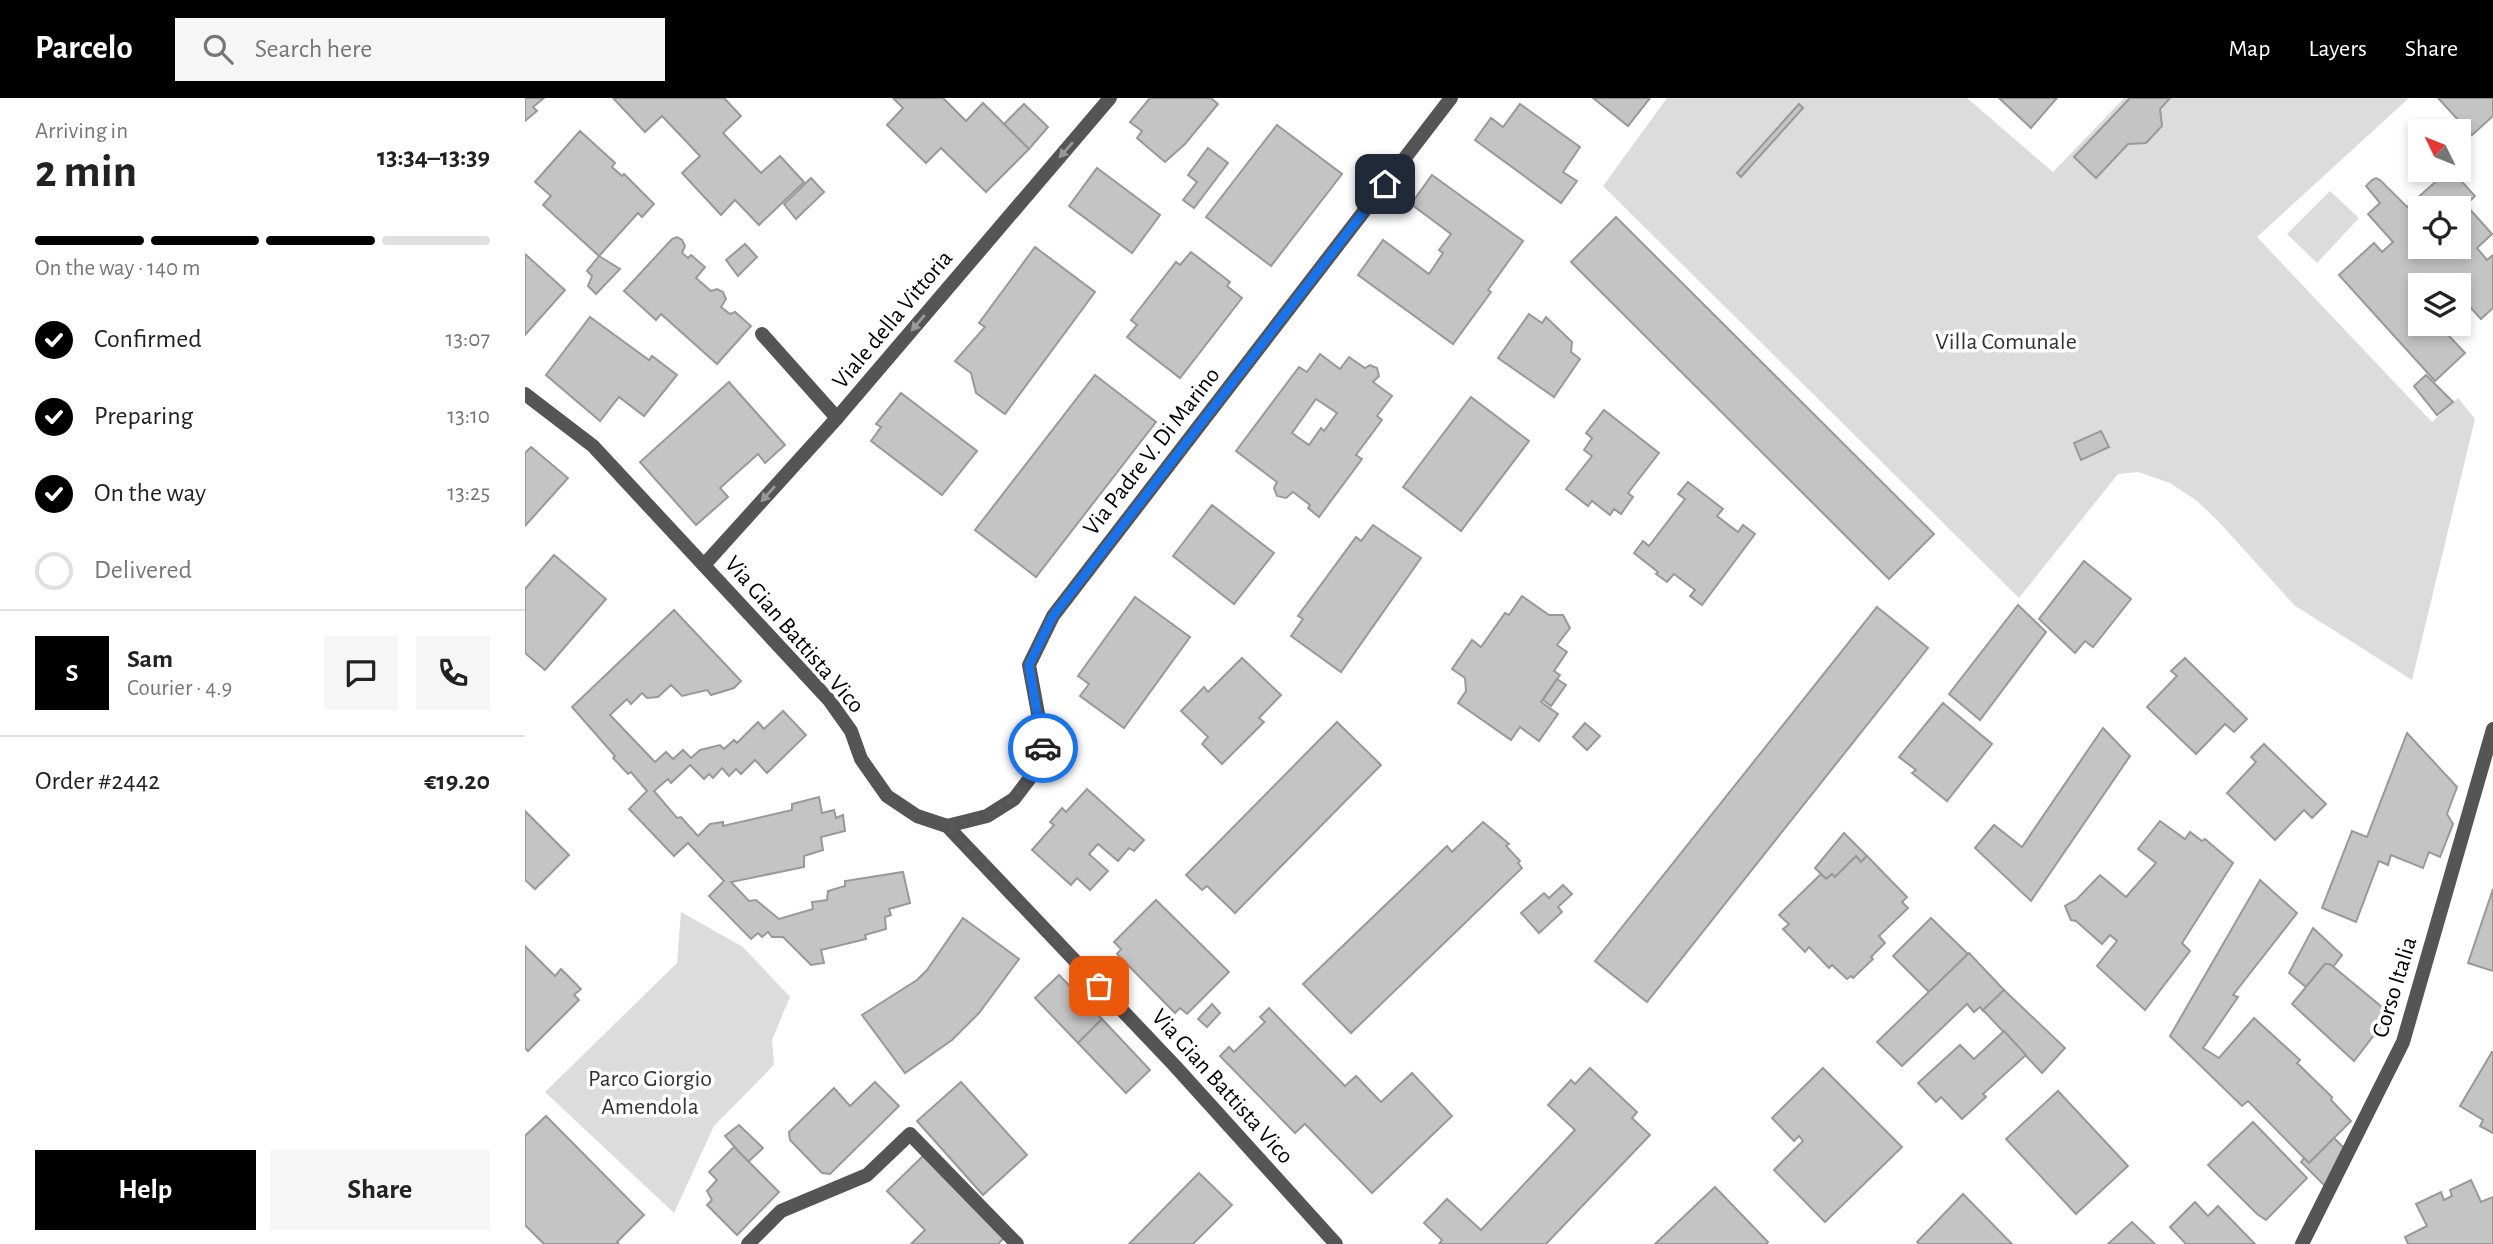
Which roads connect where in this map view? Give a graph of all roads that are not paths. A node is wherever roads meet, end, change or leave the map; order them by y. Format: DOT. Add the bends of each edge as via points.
graph roads {
  1 [pos="1110,98"];
  2 [pos="1451,98"];
  3 [pos="762,334"];
  4 [pos="525,394"];
  5 [pos="837,418"];
  6 [pos="704,565"];
  7 [pos="2493,729"];
  8 [pos="947,826"];
  9 [pos="748,1244"];
  10 [pos="1017,1244"];
  11 [pos="1336,1244"];
  12 [pos="2302,1244"];
  1 -- 5 [label="street, Viale della Vittoria, one-way"];
  2 -- 8 [label="street, Via Padre V. Di Marino" via="1053,616 1029,665 1044,746 1030,778 1014,799 987,816"];
  3 -- 5 [label="street"];
  4 -- 6 [label="street, Via Gian Battista Vico" via="593,446"];
  5 -- 6 [label="street, Viale della Vittoria, one-way"];
  6 -- 8 [label="street, Via Gian Battista Vico" via="829,700 851,731 861,760 887,796 917,816"];
  7 -- 12 [label="street, Corso Italia" via="2403,1042"];
  8 -- 11 [label="street, Via Gian Battista Vico"];
  9 -- 10 [label="street" via="781,1211 867,1174 910,1134"];
}
